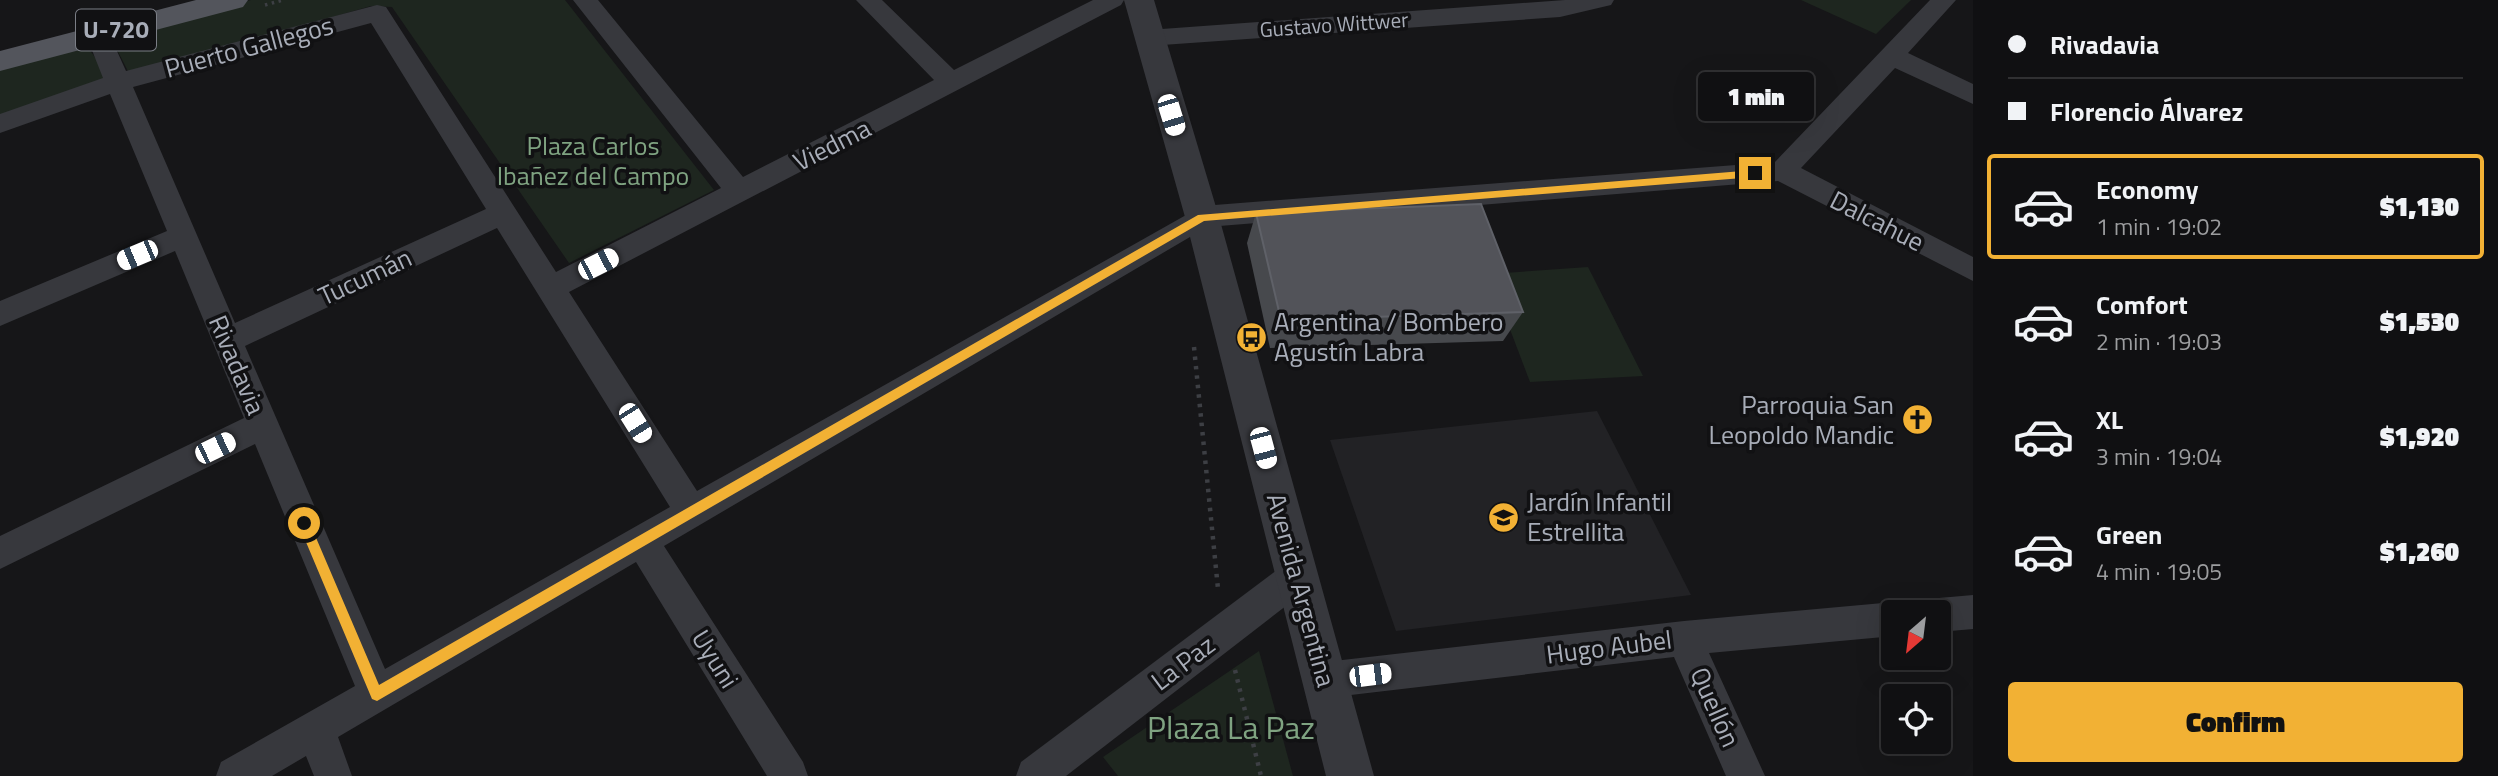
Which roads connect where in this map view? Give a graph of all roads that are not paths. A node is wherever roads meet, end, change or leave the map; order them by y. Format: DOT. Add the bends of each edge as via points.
graph roads {
  1 [pos="233,0"];
  2 [pos="585,0"];
  3 [pos="868,0"];
  4 [pos="1111,0"];
  5 [pos="1139,0"];
  6 [pos="1602,0"];
  7 [pos="1944,0"];
  8 [pos="98,35"];
  9 [pos="1148,38"];
  10 [pos="1890,55"];
  11 [pos="0,61"];
  12 [pos="118,82"];
  13 [pos="953,84"];
  14 [pos="1973,95"];
  15 [pos="0,124"];
  16 [pos="1782,171"];
  17 [pos="739,192"];
  18 [pos="503,213"];
  19 [pos="1202,217"];
  20 [pos="183,236"];
  21 [pos="1973,270"];
  22 [pos="551,288"];
  23 [pos="0,314"];
  24 [pos="227,340"];
  25 [pos="262,425"];
  26 [pos="692,513"];
  27 [pos="642,541"];
  28 [pos="0,553"];
  29 [pos="1297,576"];
  30 [pos="1973,611"];
  31 [pos="1951,614"];
  32 [pos="1881,620"];
  33 [pos="1684,638"];
  34 [pos="1325,680"];
  35 [pos="377,694"];
  36 [pos="316,730"];
  37 [pos="236,776"];
  38 [pos="333,776"];
  39 [pos="789,776"];
  40 [pos="1035,776"];
  41 [pos="1350,776"];
  42 [pos="1746,776"];
  1 -- 8 [label="main road, U-720"];
  2 -- 17 [label="street"];
  3 -- 13 [label="street"];
  4 -- 13 [label="street, Viedma"];
  5 -- 9 [label="street, Avenida Argentina"];
  6 -- 9 [label="street, Gustavo Wittwer" via="1560,9"];
  7 -- 10 [label="street"];
  8 -- 11 [label="main road, U-720"];
  8 -- 12 [label="street, Rivadavia"];
  9 -- 19 [label="street, Avenida Argentina"];
  10 -- 14 [label="street"];
  10 -- 16 [label="street"];
  12 -- 15 [label="street, Puerto Gallegos"];
  12 -- 18 [label="street, Puerto Gallegos" via="377,13"];
  12 -- 20 [label="street, Rivadavia"];
  13 -- 17 [label="street, Viedma"];
  16 -- 19 [label="street"];
  16 -- 21 [label="street, Dalcahue"];
  17 -- 22 [label="street, Viedma"];
  18 -- 22 [label="street, Puerto Gallegos"];
  18 -- 24 [label="street, Tucumán"];
  19 -- 26 [label="street"];
  19 -- 29 [label="street, Avenida Argentina"];
  20 -- 23 [label="street"];
  20 -- 24 [label="street, Rivadavia"];
  22 -- 26 [label="street, Puerto Gallegos"];
  24 -- 25 [label="street, Rivadavia"];
  25 -- 28 [label="street"];
  25 -- 35 [label="street, Rivadavia"];
  26 -- 27 [label="street"];
  27 -- 35 [label="street"];
  27 -- 39 [label="street, Uyuni"];
  29 -- 34 [label="street, Avenida Argentina"];
  29 -- 40 [label="street, La Paz"];
  30 -- 31 [label="street"];
  32 -- 33 [label="street, Hugo Aubel"];
  33 -- 34 [label="street, Hugo Aubel"];
  33 -- 42 [label="street, Quellón"];
  34 -- 41 [label="street, Avenida Argentina"];
  35 -- 36 [label="street"];
  36 -- 37 [label="street"];
  36 -- 38 [label="street"];
}
